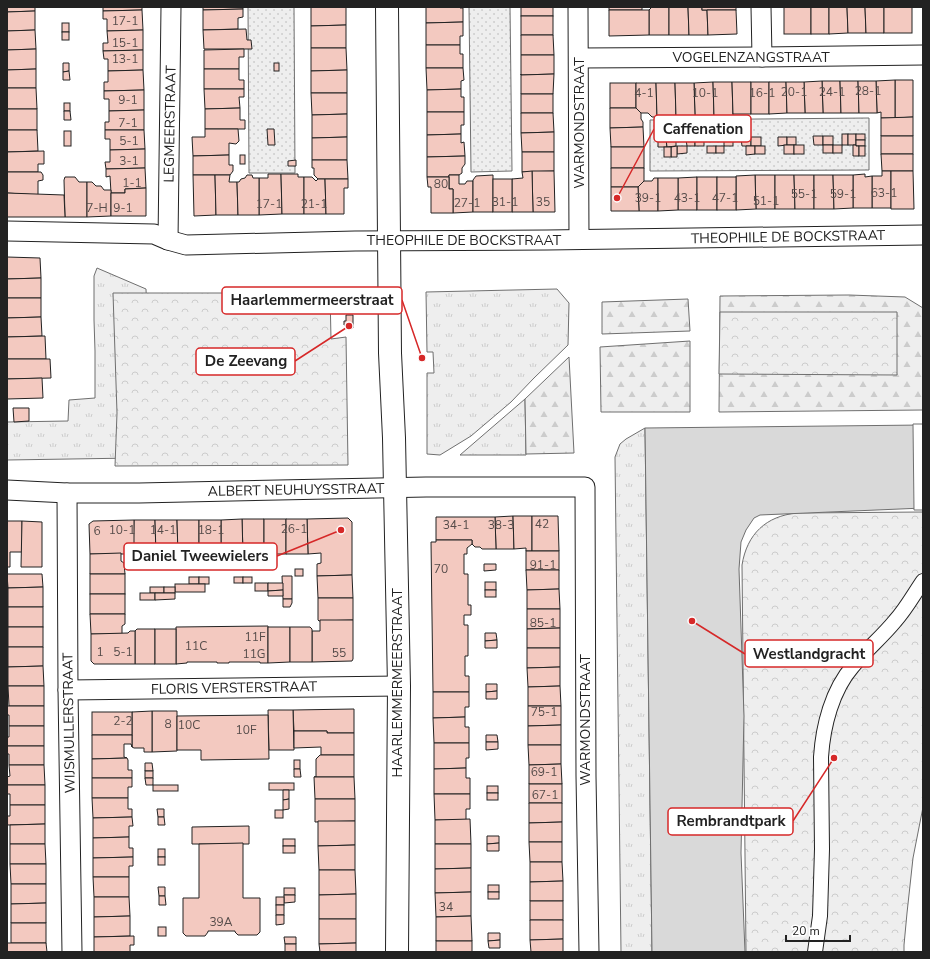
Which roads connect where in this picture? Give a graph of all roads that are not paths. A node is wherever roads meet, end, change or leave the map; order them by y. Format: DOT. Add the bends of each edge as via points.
graph roads {
  1 [pos="171,7"];
  2 [pos="387,7"];
  3 [pos="578,7"];
  4 [pos="761,7"];
  5 [pos="923,55"];
  6 [pos="762,57"];
  7 [pos="579,58"];
  8 [pos="7,231"];
  9 [pos="923,235"];
  10 [pos="579,239"];
  11 [pos="168,240"];
  12 [pos="390,241"];
  13 [pos="585,487"];
  14 [pos="395,488"];
  15 [pos="7,490"];
  16 [pos="67,493"];
  17 [pos="923,581"];
  18 [pos="399,686"];
  19 [pos="68,690"];
  20 [pos="72,952"];
  21 [pos="397,952"];
  22 [pos="588,952"];
  23 [pos="815,952"];
  1 -- 11 [label="street, LEGMEERSTRAAT"];
  2 -- 12 [label="main road, HAARLEMMERMEERSTRAAT"];
  3 -- 7 [label="street, WARMONDSTRAAT"];
  4 -- 6 [label="street"];
  5 -- 6 [label="street, VOGELENZANGSTRAAT"];
  6 -- 7 [label="street, VOGELENZANGSTRAAT"];
  7 -- 10 [label="street, WARMONDSTRAAT"];
  8 -- 11 [label="street, THEOPHILE DE BOCKSTRAAT" via="154,234"];
  9 -- 10 [label="street, THEOPHILE DE BOCKSTRAAT"];
  10 -- 12 [label="street, THEOPHILE DE BOCKSTRAAT"];
  11 -- 12 [label="street, THEOPHILE DE BOCKSTRAAT" via="186,245"];
  12 -- 14 [label="main road, HAARLEMMERMEERSTRAAT" via="390,353"];
  13 -- 14 [label="street, ALBERT NEUHUYSSTRAAT"];
  13 -- 22 [label="street, WARMONDSTRAAT"];
  14 -- 16 [label="street, ALBERT NEUHUYSSTRAAT"];
  14 -- 18 [label="main road, HAARLEMMERMEERSTRAAT"];
  15 -- 16 [label="street, ALBERT NEUHUYSSTRAAT"];
  16 -- 19 [label="street, WIJSMULLERSTRAAT"];
  17 -- 23 [label="street" via="897,620 852,666 832,701 822,742 820,916"];
  18 -- 19 [label="street, FLORIS VERSTERSTRAAT"];
  18 -- 21 [label="main road, HAARLEMMERMEERSTRAAT"];
  19 -- 20 [label="street, WIJSMULLERSTRAAT"];
}
